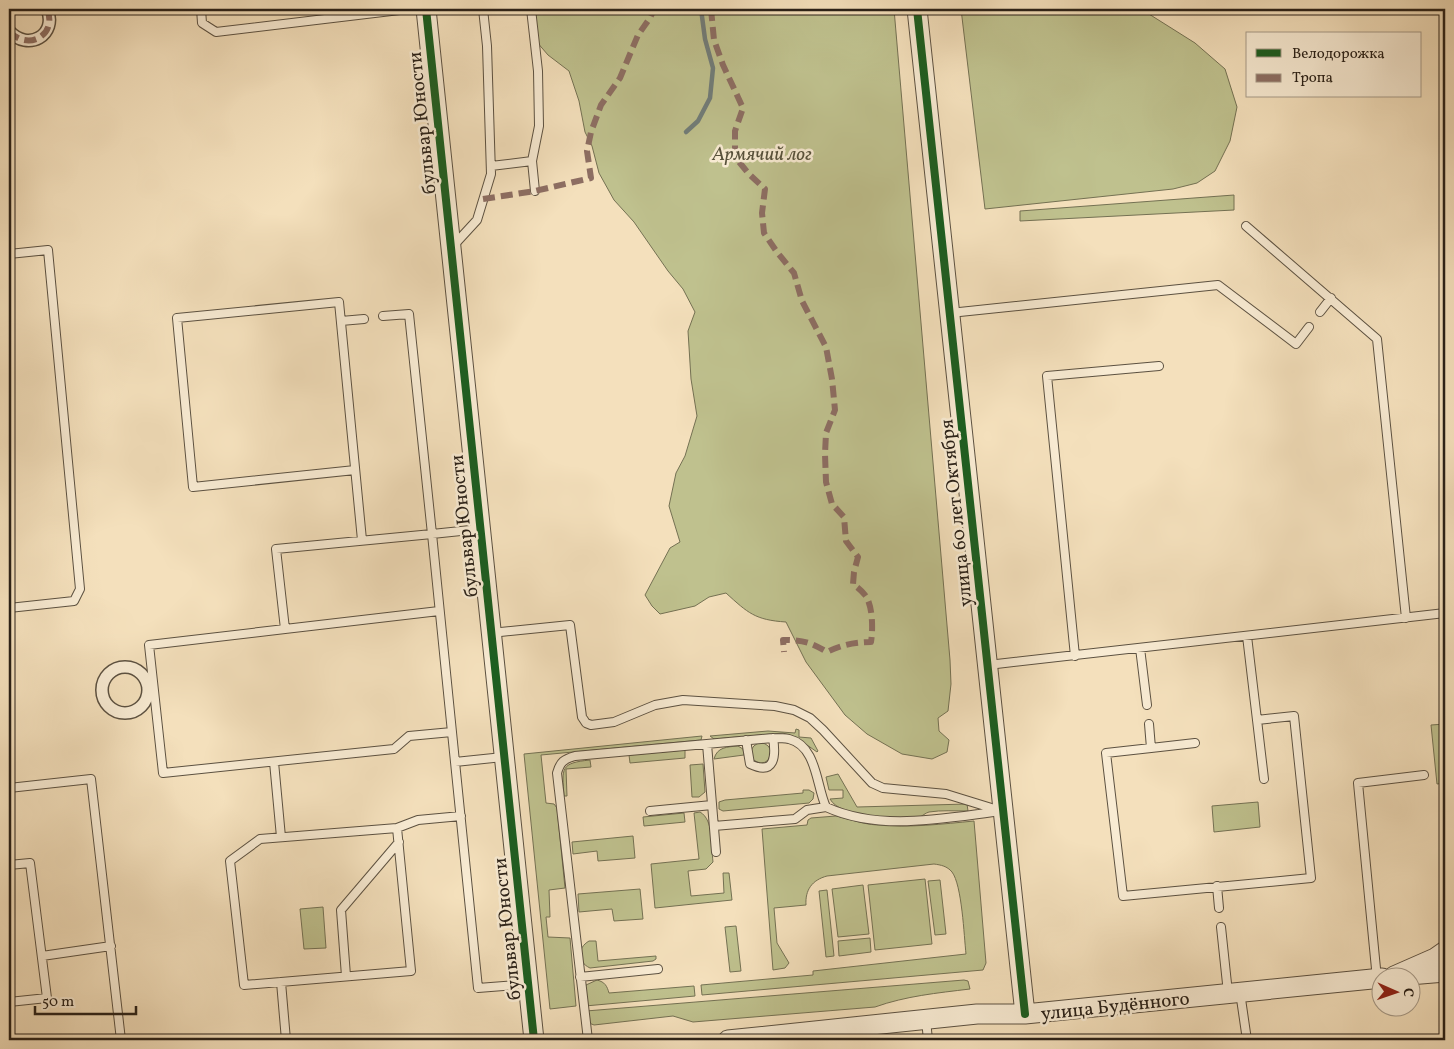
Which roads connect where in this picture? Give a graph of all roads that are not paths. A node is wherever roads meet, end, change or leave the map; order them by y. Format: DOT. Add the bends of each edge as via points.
graph roads {
  1 [pos="47,9"];
  2 [pos="201,9"];
  3 [pos="408,9"];
  4 [pos="426,9"];
  5 [pos="483,9"];
  6 [pos="530,9"];
  7 [pos="917,9"];
  8 [pos="385,10"];
  9 [pos="9,31"];
  10 [pos="532,160"];
  11 [pos="491,166"];
  12 [pos="535,191"];
  13 [pos="1246,226"];
  14 [pos="451,248"];
  15 [pos="9,254"];
  16 [pos="1331,298"];
  17 [pos="1320,312"];
  18 [pos="950,313"];
  19 [pos="384,316"];
  20 [pos="364,319"];
  21 [pos="340,321"];
  22 [pos="1308,328"];
  23 [pos="1159,366"];
  24 [pos="355,470"];
  25 [pos="480,529"];
  26 [pos="432,534"];
  27 [pos="362,540"];
  28 [pos="9,608"];
  29 [pos="439,611"];
  30 [pos="1445,613"];
  31 [pos="1406,618"];
  32 [pos="284,628"];
  33 [pos="491,633"];
  34 [pos="1247,636"];
  35 [pos="1140,648"];
  36 [pos="1075,656"];
  37 [pos="988,666"];
  38 [pos="143,675"];
  39 [pos="1147,705"];
  40 [pos="1257,720"];
  41 [pos="1149,724"];
  42 [pos="452,732"];
  43 [pos="773,738"];
  44 [pos="746,740"];
  45 [pos="1195,743"];
  46 [pos="707,744"];
  47 [pos="1152,748"];
  48 [pos="504,757"];
  49 [pos="274,762"];
  50 [pos="455,762"];
  51 [pos="1424,775"];
  52 [pos="1264,779"];
  53 [pos="9,788"];
  54 [pos="712,805"];
  55 [pos="826,807"];
  56 [pos="650,811"];
  57 [pos="1002,811"];
  58 [pos="461,816"];
  59 [pos="714,826"];
  60 [pos="398,828"];
  61 [pos="281,837"];
  62 [pos="399,842"];
  63 [pos="716,852"];
  64 [pos="9,864"];
  65 [pos="1217,886"];
  66 [pos="1219,908"];
  67 [pos="1221,927"];
  68 [pos="110,946"];
  69 [pos="1445,951"];
  70 [pos="42,956"];
  71 [pos="1382,966"];
  72 [pos="1415,966"];
  73 [pos="658,969"];
  74 [pos="1445,972"];
  75 [pos="1422,974"];
  76 [pos="346,976"];
  77 [pos="580,977"];
  78 [pos="1372,979"];
  79 [pos="281,982"];
  80 [pos="528,984"];
  81 [pos="1234,993"];
  82 [pos="9,1002"];
  83 [pos="1025,1014"];
  84 [pos="926,1019"];
  85 [pos="121,1040"];
  86 [pos="286,1040"];
  87 [pos="534,1040"];
  88 [pos="588,1040"];
  89 [pos="728,1040"];
  90 [pos="928,1040"];
  91 [pos="1247,1040"];
  1 -- 9 [label="street" via="49,25 40,37 20,40"];
  2 -- 8 [label="lane" via="202,23 216,32"];
  3 -- 8 [label="lane"];
  4 -- 14 [label="street, бульвар Юности"];
  5 -- 11 [label="lane"];
  6 -- 10 [label="lane" via="538,71 539,126"];
  7 -- 18 [label="street, улица 60 лет Октября"];
  10 -- 11 [label="lane"];
  10 -- 12 [label="lane"];
  11 -- 14 [label="lane" via="477,220"];
  13 -- 16 [label="lane"];
  14 -- 25 [label="street, бульвар Юности"];
  15 -- 28 [label="lane" via="48,250 80,589 74,601"];
  16 -- 17 [label="lane"];
  16 -- 31 [label="lane" via="1377,338"];
  18 -- 22 [label="lane" via="1218,285 1296,344"];
  18 -- 37 [label="street, улица 60 лет Октября"];
  19 -- 26 [label="lane" via="409,314"];
  20 -- 21 [label="lane"];
  21 -- 24 [label="lane"];
  21 -- 24 [label="lane" via="339,302 177,318 193,487"];
  23 -- 36 [label="lane" via="1047,376"];
  24 -- 27 [label="lane"];
  25 -- 26 [label="lane"];
  25 -- 33 [label="street, бульвар Юности"];
  26 -- 27 [label="lane"];
  26 -- 29 [label="lane"];
  27 -- 32 [label="lane" via="276,548"];
  29 -- 32 [label="lane"];
  29 -- 42 [label="lane"];
  30 -- 31 [label="lane"];
  31 -- 34 [label="lane"];
  32 -- 49 [label="lane" via="149,645 163,773"];
  33 -- 48 [label="street, бульвар Юности"];
  33 -- 57 [label="lane" via="570,624 582,717 591,725 614,722 655,705 683,700 775,706 810,718 878,786 946,794"];
  34 -- 35 [label="lane"];
  34 -- 40 [label="lane"];
  35 -- 36 [label="lane"];
  35 -- 39 [label="lane"];
  36 -- 37 [label="lane"];
  37 -- 57 [label="street, улица 60 лет Октября"];
  38 -- 38 [label="street" via="130,667 109,673 104,680 102,696 111,709 126,714 140,709 148,696 147,681"];
  40 -- 52 [label="lane"];
  40 -- 65 [label="lane" via="1294,716 1312,878"];
  41 -- 47 [label="lane"];
  42 -- 49 [label="lane" via="409,736 394,749"];
  42 -- 50 [label="lane"];
  43 -- 44 [label="lane"];
  43 -- 44 [label="lane" via="773,761 768,767 758,768 750,764"];
  43 -- 55 [label="lane" via="790,739 802,745"];
  44 -- 46 [label="lane"];
  45 -- 47 [label="lane"];
  46 -- 54 [label="lane"];
  46 -- 77 [label="lane" via="575,756 560,764 557,773 559,798"];
  47 -- 65 [label="lane" via="1106,753 1124,896"];
  48 -- 50 [label="lane"];
  48 -- 80 [label="street, бульвар Юности"];
  49 -- 61 [label="lane"];
  50 -- 58 [label="lane"];
  51 -- 71 [label="lane" via="1358,783"];
  53 -- 68 [label="lane" via="91,779"];
  54 -- 56 [label="lane"];
  54 -- 59 [label="lane"];
  55 -- 57 [label="lane" via="856,818 879,821"];
  55 -- 59 [label="lane" via="807,810 795,819"];
  57 -- 83 [label="street, улица 60 лет Октября"];
  58 -- 60 [label="lane" via="418,820"];
  58 -- 80 [label="lane" via="478,988"];
  59 -- 63 [label="lane"];
  60 -- 61 [label="lane"];
  60 -- 62 [label="lane"];
  61 -- 79 [label="lane" via="260,839 230,861 244,985"];
  62 -- 76 [label="lane" via="341,910"];
  62 -- 76 [label="lane" via="411,971"];
  64 -- 70 [label="lane" via="30,863"];
  65 -- 66 [label="lane"];
  67 -- 81 [label="lane"];
  68 -- 70 [label="lane"];
  68 -- 85 [label="lane"];
  69 -- 72 [label="street, улица Будённого"];
  70 -- 82 [label="lane" via="47,998"];
  73 -- 77 [label="lane"];
  74 -- 75 [label="street"];
  76 -- 79 [label="lane"];
  77 -- 88 [label="lane"];
  78 -- 81 [label="street, улица Будённого"];
  79 -- 86 [label="lane"];
  80 -- 87 [label="street, бульвар Юности"];
  81 -- 83 [label="street, улица Будённого"];
  81 -- 91 [label="lane"];
  83 -- 84 [label="street, улица Будённого"];
  84 -- 89 [label="street, улица Будённого"];
  84 -- 90 [label="lane"];
}
